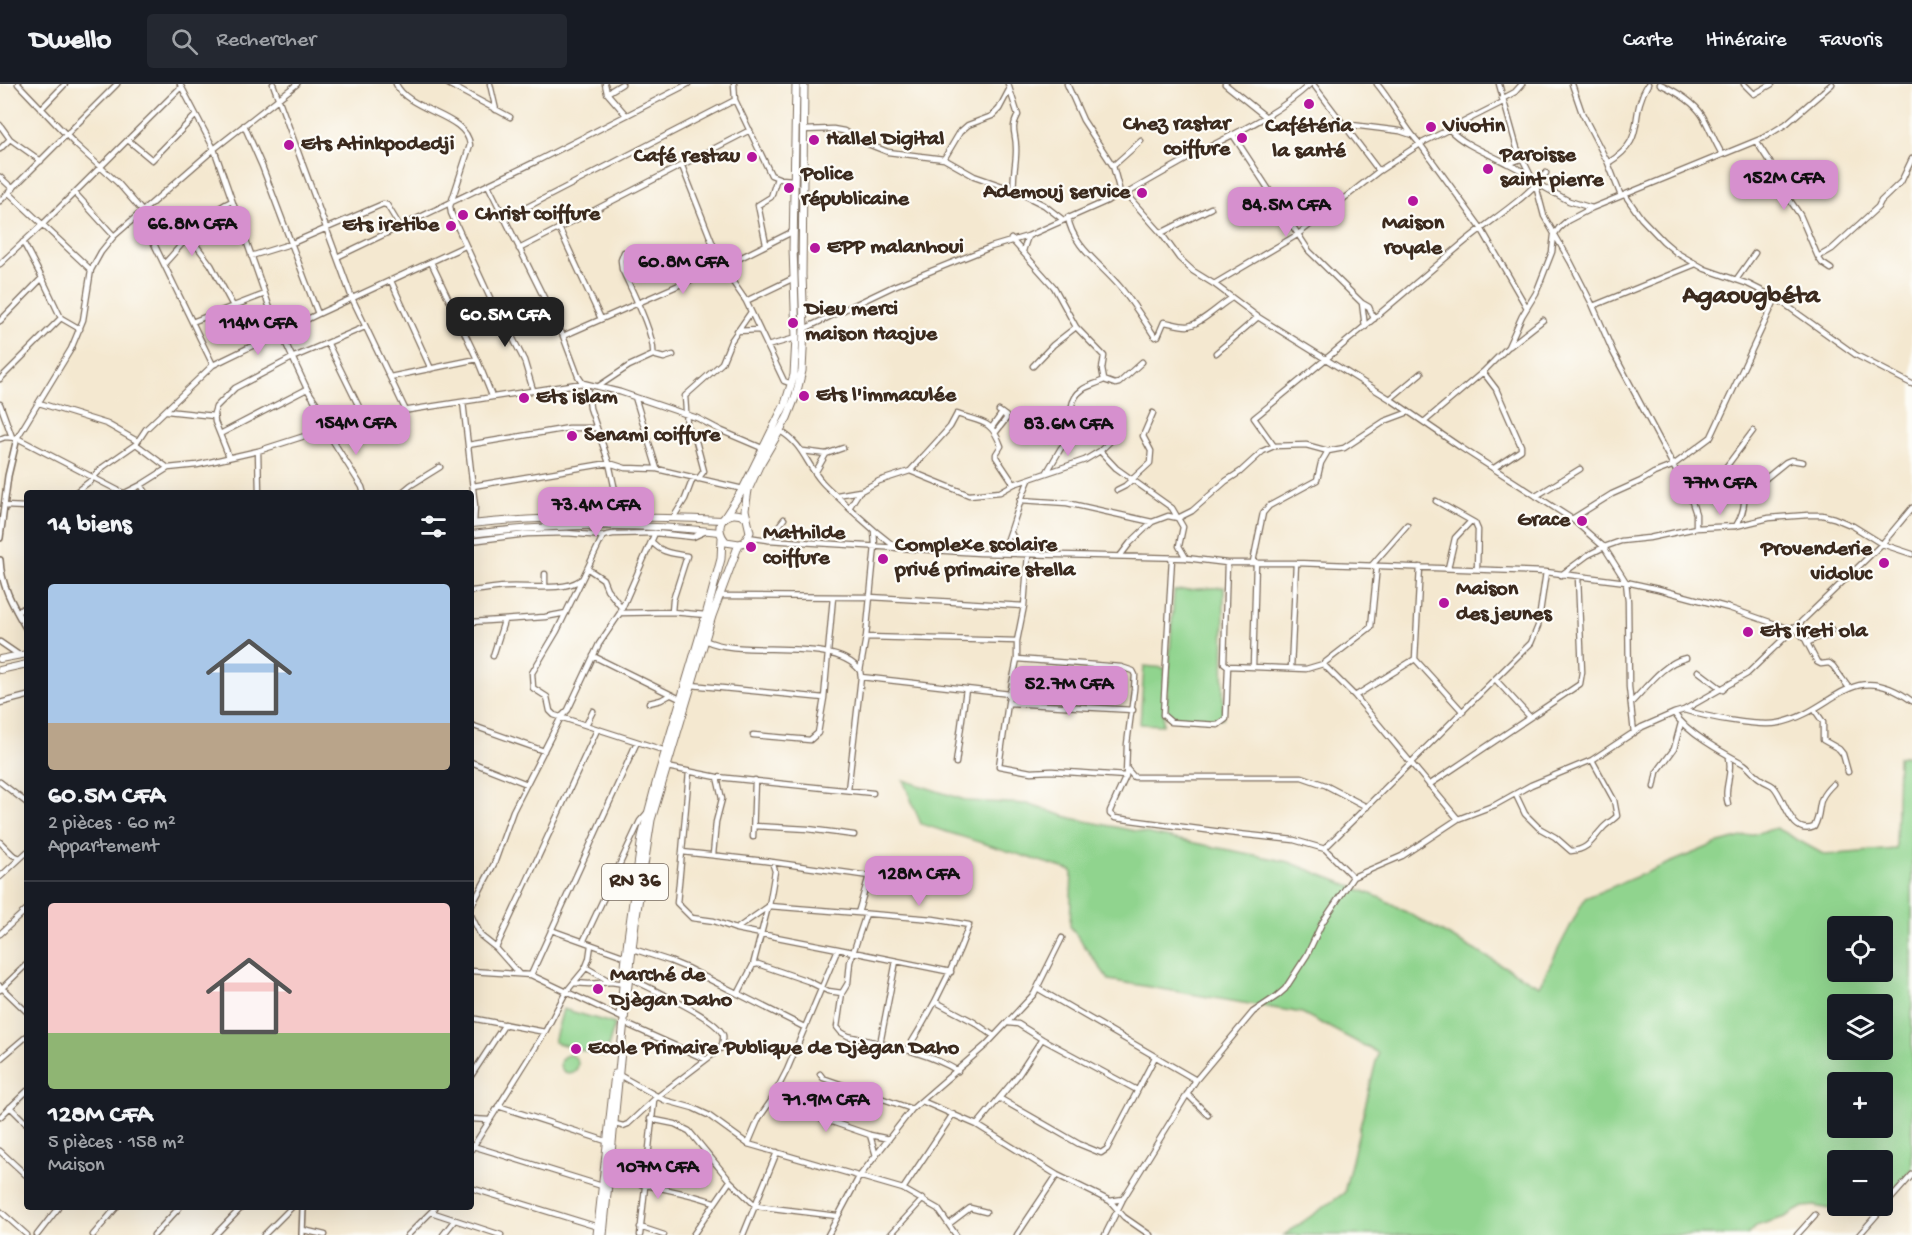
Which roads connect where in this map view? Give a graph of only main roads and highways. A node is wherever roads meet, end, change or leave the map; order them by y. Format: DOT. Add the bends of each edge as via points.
graph roads {
  1 [pos="796,84"];
  2 [pos="804,84"];
  3 [pos="746,518"];
  4 [pos="724,519"];
  5 [pos="474,524"];
  6 [pos="474,534"];
  7 [pos="721,535"];
  8 [pos="740,544"];
  9 [pos="24,654"];
  10 [pos="0,659"];
  11 [pos="24,665"];
  12 [pos="0,670"];
  13 [pos="623,1020"];
  14 [pos="597,1231"];
  15 [pos="603,1235"];
  1 -- 4 [label="main road, RN 36" via="796,338 792,384 743,489"];
  2 -- 3 [label="main road" via="802,371 780,431 748,490"];
  3 -- 4 [label="main road" via="736,513"];
  3 -- 8 [label="main road, RN 36" via="750,527 748,537"];
  4 -- 5 [label="main road" via="524,518"];
  4 -- 7 [label="main road, RN 36"];
  6 -- 7 [label="main road" via="531,527 650,526"];
  7 -- 8 [label="main road" via="729,544"];
  7 -- 13 [label="main road, RN 36" via="721,559 648,813 636,870"];
  8 -- 13 [label="main road, RN 36" via="718,596 651,820"];
  9 -- 10 [label="main road"];
  11 -- 12 [label="main road"];
  13 -- 14 [label="main road, RN 36"];
  13 -- 15 [label="main road, RN 36"];
}
